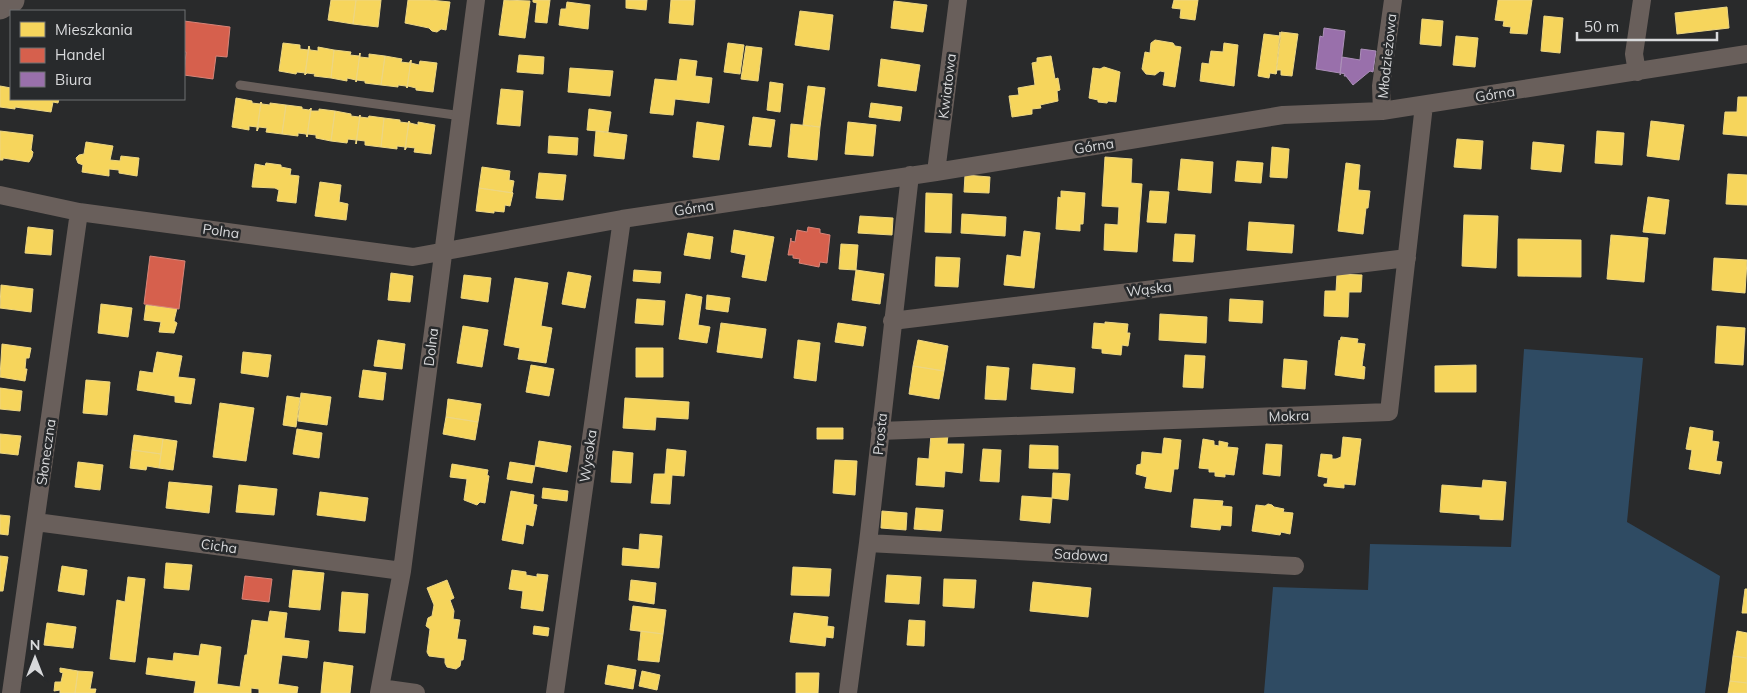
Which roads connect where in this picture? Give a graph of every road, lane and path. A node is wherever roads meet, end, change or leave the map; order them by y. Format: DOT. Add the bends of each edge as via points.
graph roads {
  1 [pos="12,0"];
  2 [pos="476,0"];
  3 [pos="958,0"];
  4 [pos="1393,0"];
  5 [pos="1642,0"];
  6 [pos="0,7"];
  7 [pos="1747,54"];
  8 [pos="1637,72"];
  9 [pos="240,85"];
  10 [pos="1424,105"];
  11 [pos="1382,112"];
  12 [pos="462,116"];
  13 [pos="936,172"];
  14 [pos="910,175"];
  15 [pos="0,195"];
  16 [pos="79,212"];
  17 [pos="622,219"];
  18 [pos="443,252"];
  19 [pos="1407,258"];
  20 [pos="892,321"];
  21 [pos="880,431"];
  22 [pos="36,522"];
  23 [pos="868,543"];
  24 [pos="1295,566"];
  25 [pos="402,571"];
  26 [pos="379,690"];
  27 [pos="11,693"];
  28 [pos="416,693"];
  29 [pos="554,693"];
  30 [pos="848,693"];
  1 -- 6 [label="street"];
  2 -- 12 [label="street, Dolna"];
  3 -- 13 [label="street, Kwiatowa"];
  4 -- 11 [label="street, Młodzieżowa" via="1381,86"];
  5 -- 8 [label="street" via="1634,54"];
  7 -- 8 [label="street, Górna"];
  8 -- 10 [label="street, Górna"];
  9 -- 12 [label="lane"];
  10 -- 11 [label="street, Górna"];
  10 -- 19 [label="street, Mokra"];
  11 -- 13 [label="street, Górna" via="1283,115"];
  12 -- 18 [label="street, Dolna"];
  13 -- 14 [label="street, Górna"];
  14 -- 17 [label="street, Górna"];
  14 -- 20 [label="street, Prosta"];
  15 -- 16 [label="street, Polna"];
  16 -- 18 [label="street, Polna" via="413,257"];
  16 -- 22 [label="street, Słoneczna"];
  17 -- 18 [label="street, Górna"];
  17 -- 29 [label="street, Wysoka"];
  18 -- 25 [label="street, Dolna"];
  19 -- 20 [label="street, Wąska"];
  19 -- 21 [label="street, Mokra" via="1389,412"];
  20 -- 21 [label="street, Prosta"];
  21 -- 23 [label="street, Prosta"];
  22 -- 25 [label="street, Cicha"];
  22 -- 27 [label="street, Słoneczna"];
  23 -- 24 [label="street, Sadowa"];
  23 -- 30 [label="street, Prosta"];
  25 -- 26 [label="street, Dolna"];
  26 -- 28 [label="street"];
}
